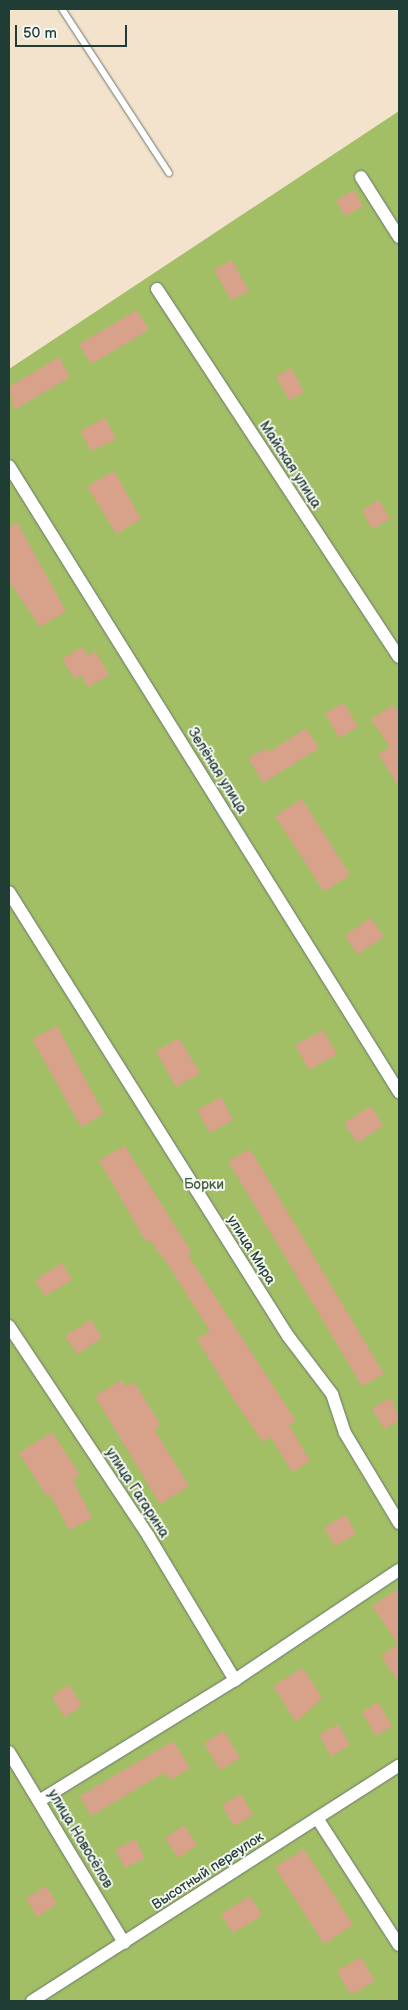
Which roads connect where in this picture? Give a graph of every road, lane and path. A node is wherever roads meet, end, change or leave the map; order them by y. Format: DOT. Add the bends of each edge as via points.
graph roads {
  1 [pos="62,9"];
  2 [pos="169,173"];
  3 [pos="361,177"];
  4 [pos="399,237"];
  5 [pos="157,290"];
  6 [pos="9,466"];
  7 [pos="399,658"];
  8 [pos="9,892"];
  9 [pos="399,1092"];
  10 [pos="9,1326"];
  11 [pos="399,1523"];
  12 [pos="399,1570"];
  13 [pos="235,1680"];
  14 [pos="9,1752"];
  15 [pos="399,1765"];
  16 [pos="39,1801"];
  17 [pos="317,1818"];
  18 [pos="124,1943"];
  19 [pos="399,1945"];
  20 [pos="32,2001"];
  1 -- 2 [label="lane"];
  3 -- 4 [label="street"];
  5 -- 7 [label="street, Майская улица"];
  6 -- 9 [label="street, Зелёная улица"];
  8 -- 11 [label="street, улица Мира" via="288,1336 332,1394 346,1433"];
  10 -- 13 [label="street, улица Гагарина" via="149,1537"];
  12 -- 13 [label="street"];
  13 -- 16 [label="street"];
  14 -- 16 [label="street, улица Новосёлов"];
  15 -- 17 [label="street, Высотный переулок"];
  16 -- 18 [label="street, улица Новосёлов"];
  17 -- 18 [label="street, Высотный переулок"];
  17 -- 19 [label="street"];
  18 -- 20 [label="street, Высотный переулок"];
}
